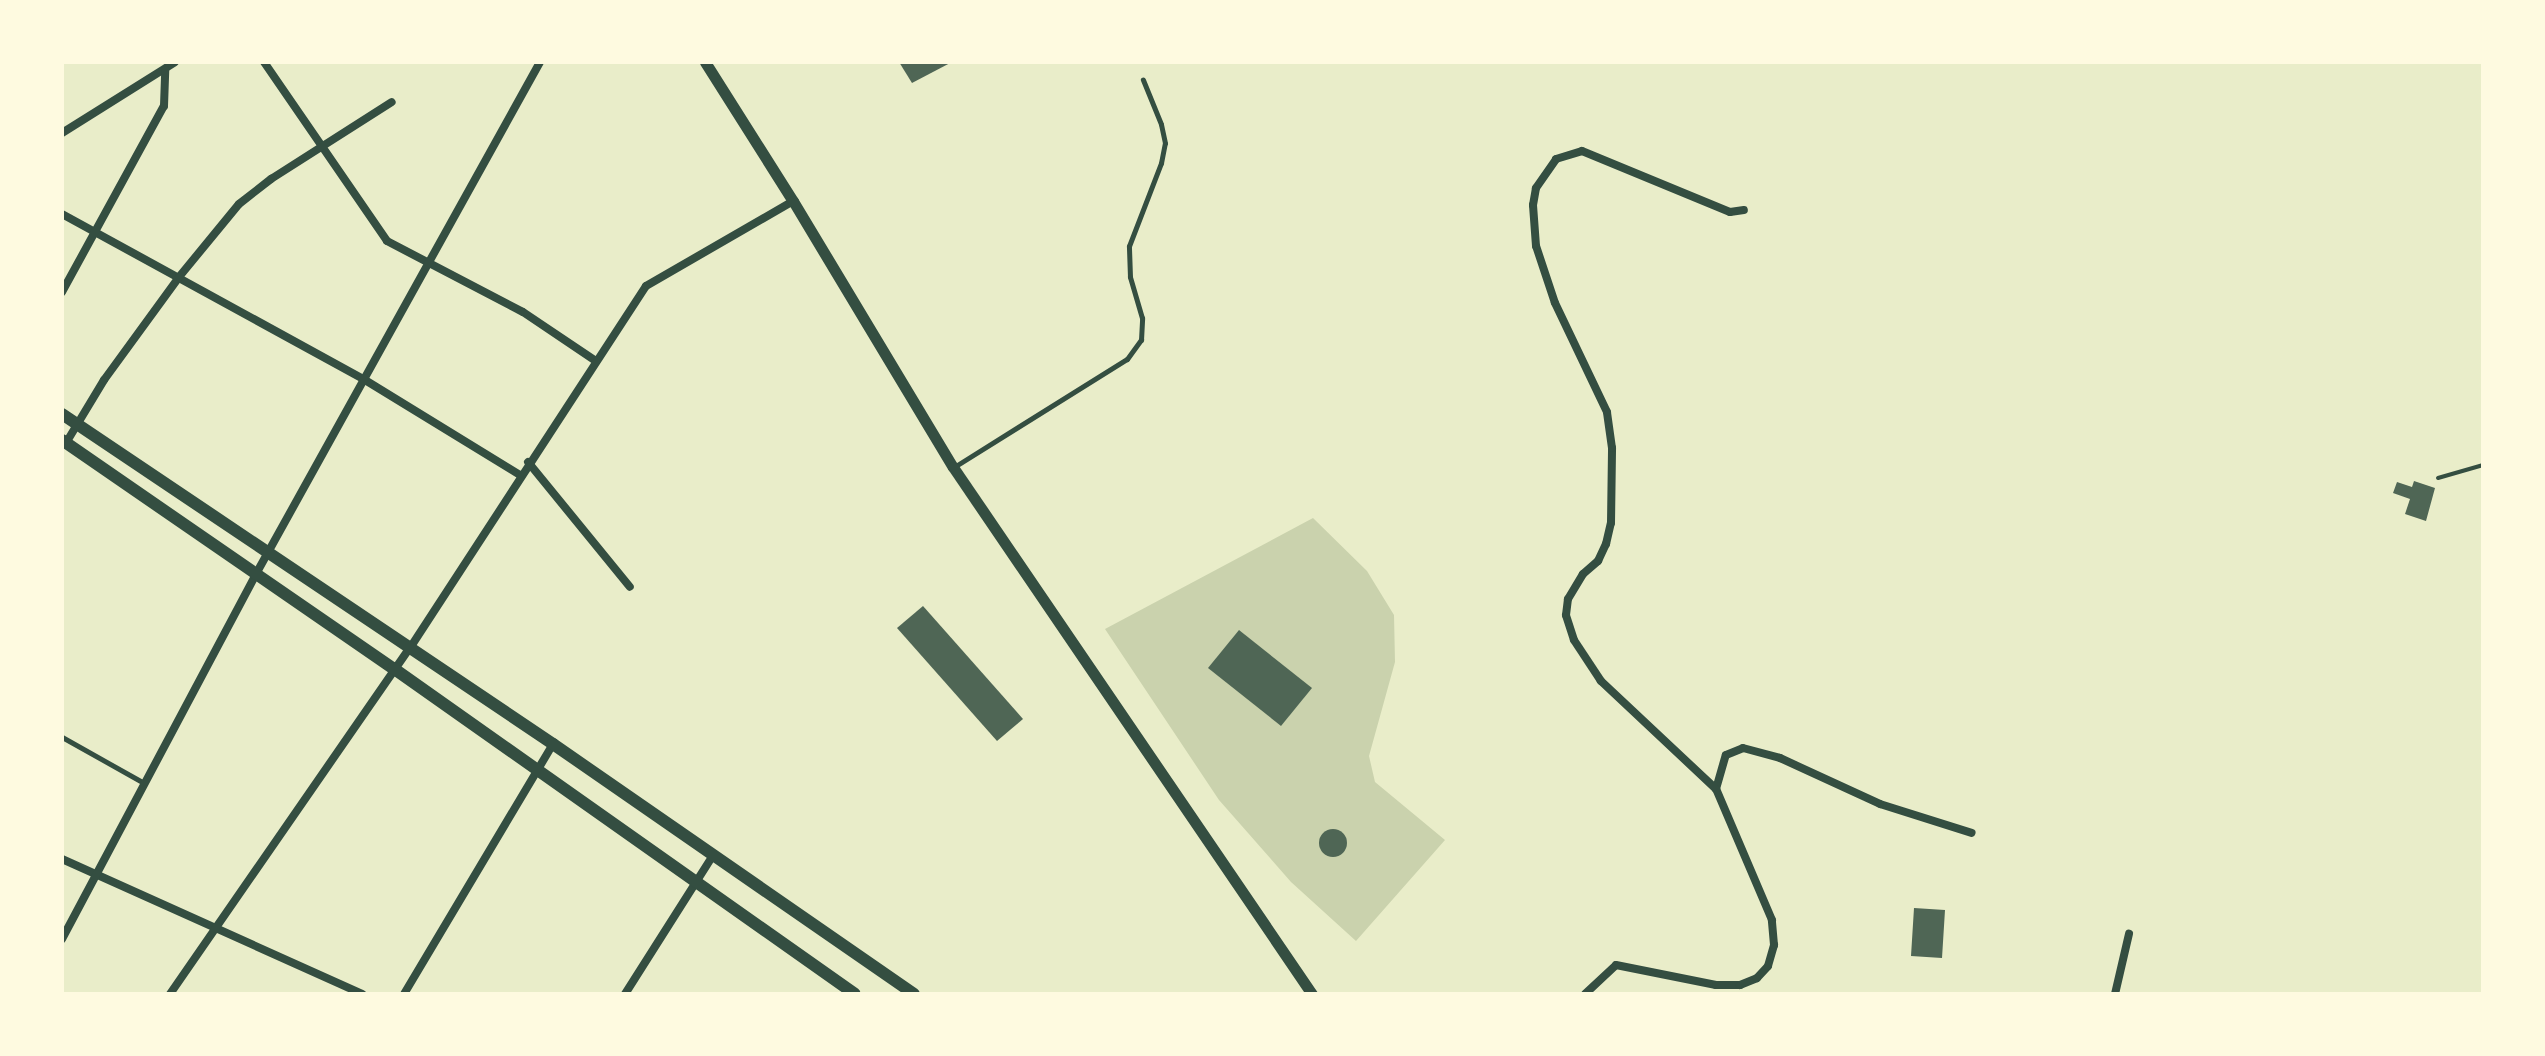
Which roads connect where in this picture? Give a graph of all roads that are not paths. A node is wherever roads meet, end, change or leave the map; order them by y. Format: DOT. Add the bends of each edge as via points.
graph roads {
  1 [pos="175,62"];
  2 [pos="264,62"];
  3 [pos="540,62"];
  4 [pos="705,62"];
  5 [pos="165,70"];
  6 [pos="1143,80"];
  7 [pos="392,102"];
  8 [pos="62,133"];
  9 [pos="322,146"];
  10 [pos="793,201"];
  11 [pos="1744,210"];
  12 [pos="62,214"];
  13 [pos="95,231"];
  14 [pos="431,263"];
  15 [pos="179,277"];
  16 [pos="62,292"];
  17 [pos="596,361"];
  18 [pos="365,380"];
  19 [pos="62,414"];
  20 [pos="77,425"];
  21 [pos="64,442"];
  22 [pos="528,462"];
  23 [pos="953,467"];
  24 [pos="520,475"];
  25 [pos="270,553"];
  26 [pos="256,574"];
  27 [pos="630,587"];
  28 [pos="410,648"];
  29 [pos="393,668"];
  30 [pos="62,737"];
  31 [pos="553,744"];
  32 [pos="536,771"];
  33 [pos="144,783"];
  34 [pos="1716,789"];
  35 [pos="1972,833"];
  36 [pos="714,854"];
  37 [pos="62,859"];
  38 [pos="95,874"];
  39 [pos="696,882"];
  40 [pos="214,927"];
  41 [pos="2129,934"];
  42 [pos="62,939"];
  43 [pos="897,989"];
  44 [pos="170,994"];
  45 [pos="362,994"];
  46 [pos="404,994"];
  47 [pos="625,994"];
  48 [pos="855,994"];
  49 [pos="914,994"];
  50 [pos="1312,994"];
  51 [pos="1585,994"];
  52 [pos="2115,994"];
  1 -- 5 [label="street"];
  2 -- 9 [label="street"];
  3 -- 14 [label="street"];
  4 -- 10 [label="street"];
  5 -- 8 [label="street"];
  5 -- 13 [label="street" via="164,106"];
  6 -- 23 [label="lane" via="1165,143 1129,246 1141,340 1127,359"];
  7 -- 9 [label="street"];
  9 -- 14 [label="street" via="387,241"];
  9 -- 15 [label="street" via="239,204"];
  10 -- 17 [label="street" via="646,286"];
  10 -- 23 [label="street"];
  11 -- 34 [label="street" via="1730,212 1582,151 1556,159 1541,177 1533,205 1536,246 1555,303 1607,412 1612,448 1609,534 1598,561 1568,599 1570,628 1601,681"];
  12 -- 13 [label="street"];
  13 -- 15 [label="street"];
  13 -- 16 [label="street"];
  14 -- 17 [label="street" via="523,312"];
  14 -- 18 [label="street"];
  15 -- 18 [label="street"];
  15 -- 20 [label="street"];
  17 -- 22 [label="street"];
  18 -- 24 [label="street"];
  18 -- 25 [label="street"];
  19 -- 20 [label="main road"];
  20 -- 21 [label="street"];
  20 -- 25 [label="main road"];
  21 -- 26 [label="main road"];
  22 -- 24 [label="street"];
  22 -- 27 [label="street"];
  23 -- 50 [label="street"];
  24 -- 28 [label="street"];
  25 -- 26 [label="street"];
  25 -- 28 [label="main road"];
  26 -- 29 [label="main road"];
  26 -- 33 [label="street"];
  28 -- 29 [label="street"];
  28 -- 31 [label="main road"];
  29 -- 32 [label="main road"];
  29 -- 40 [label="street"];
  30 -- 33 [label="lane"];
  31 -- 32 [label="street"];
  31 -- 36 [label="main road"];
  32 -- 39 [label="main road"];
  32 -- 46 [label="street"];
  33 -- 38 [label="street"];
  34 -- 35 [label="street" via="1726,755 1743,748 1780,758 1880,804"];
  34 -- 51 [label="street" via="1772,920 1774,945 1768,966 1740,985 1716,985 1616,965"];
  36 -- 39 [label="street"];
  36 -- 43 [label="main road"];
  37 -- 38 [label="street"];
  38 -- 40 [label="street"];
  38 -- 42 [label="street"];
  39 -- 47 [label="street"];
  39 -- 48 [label="main road"];
  40 -- 44 [label="street"];
  40 -- 45 [label="street"];
  41 -- 52 [label="street"];
  43 -- 49 [label="main road"];
}
